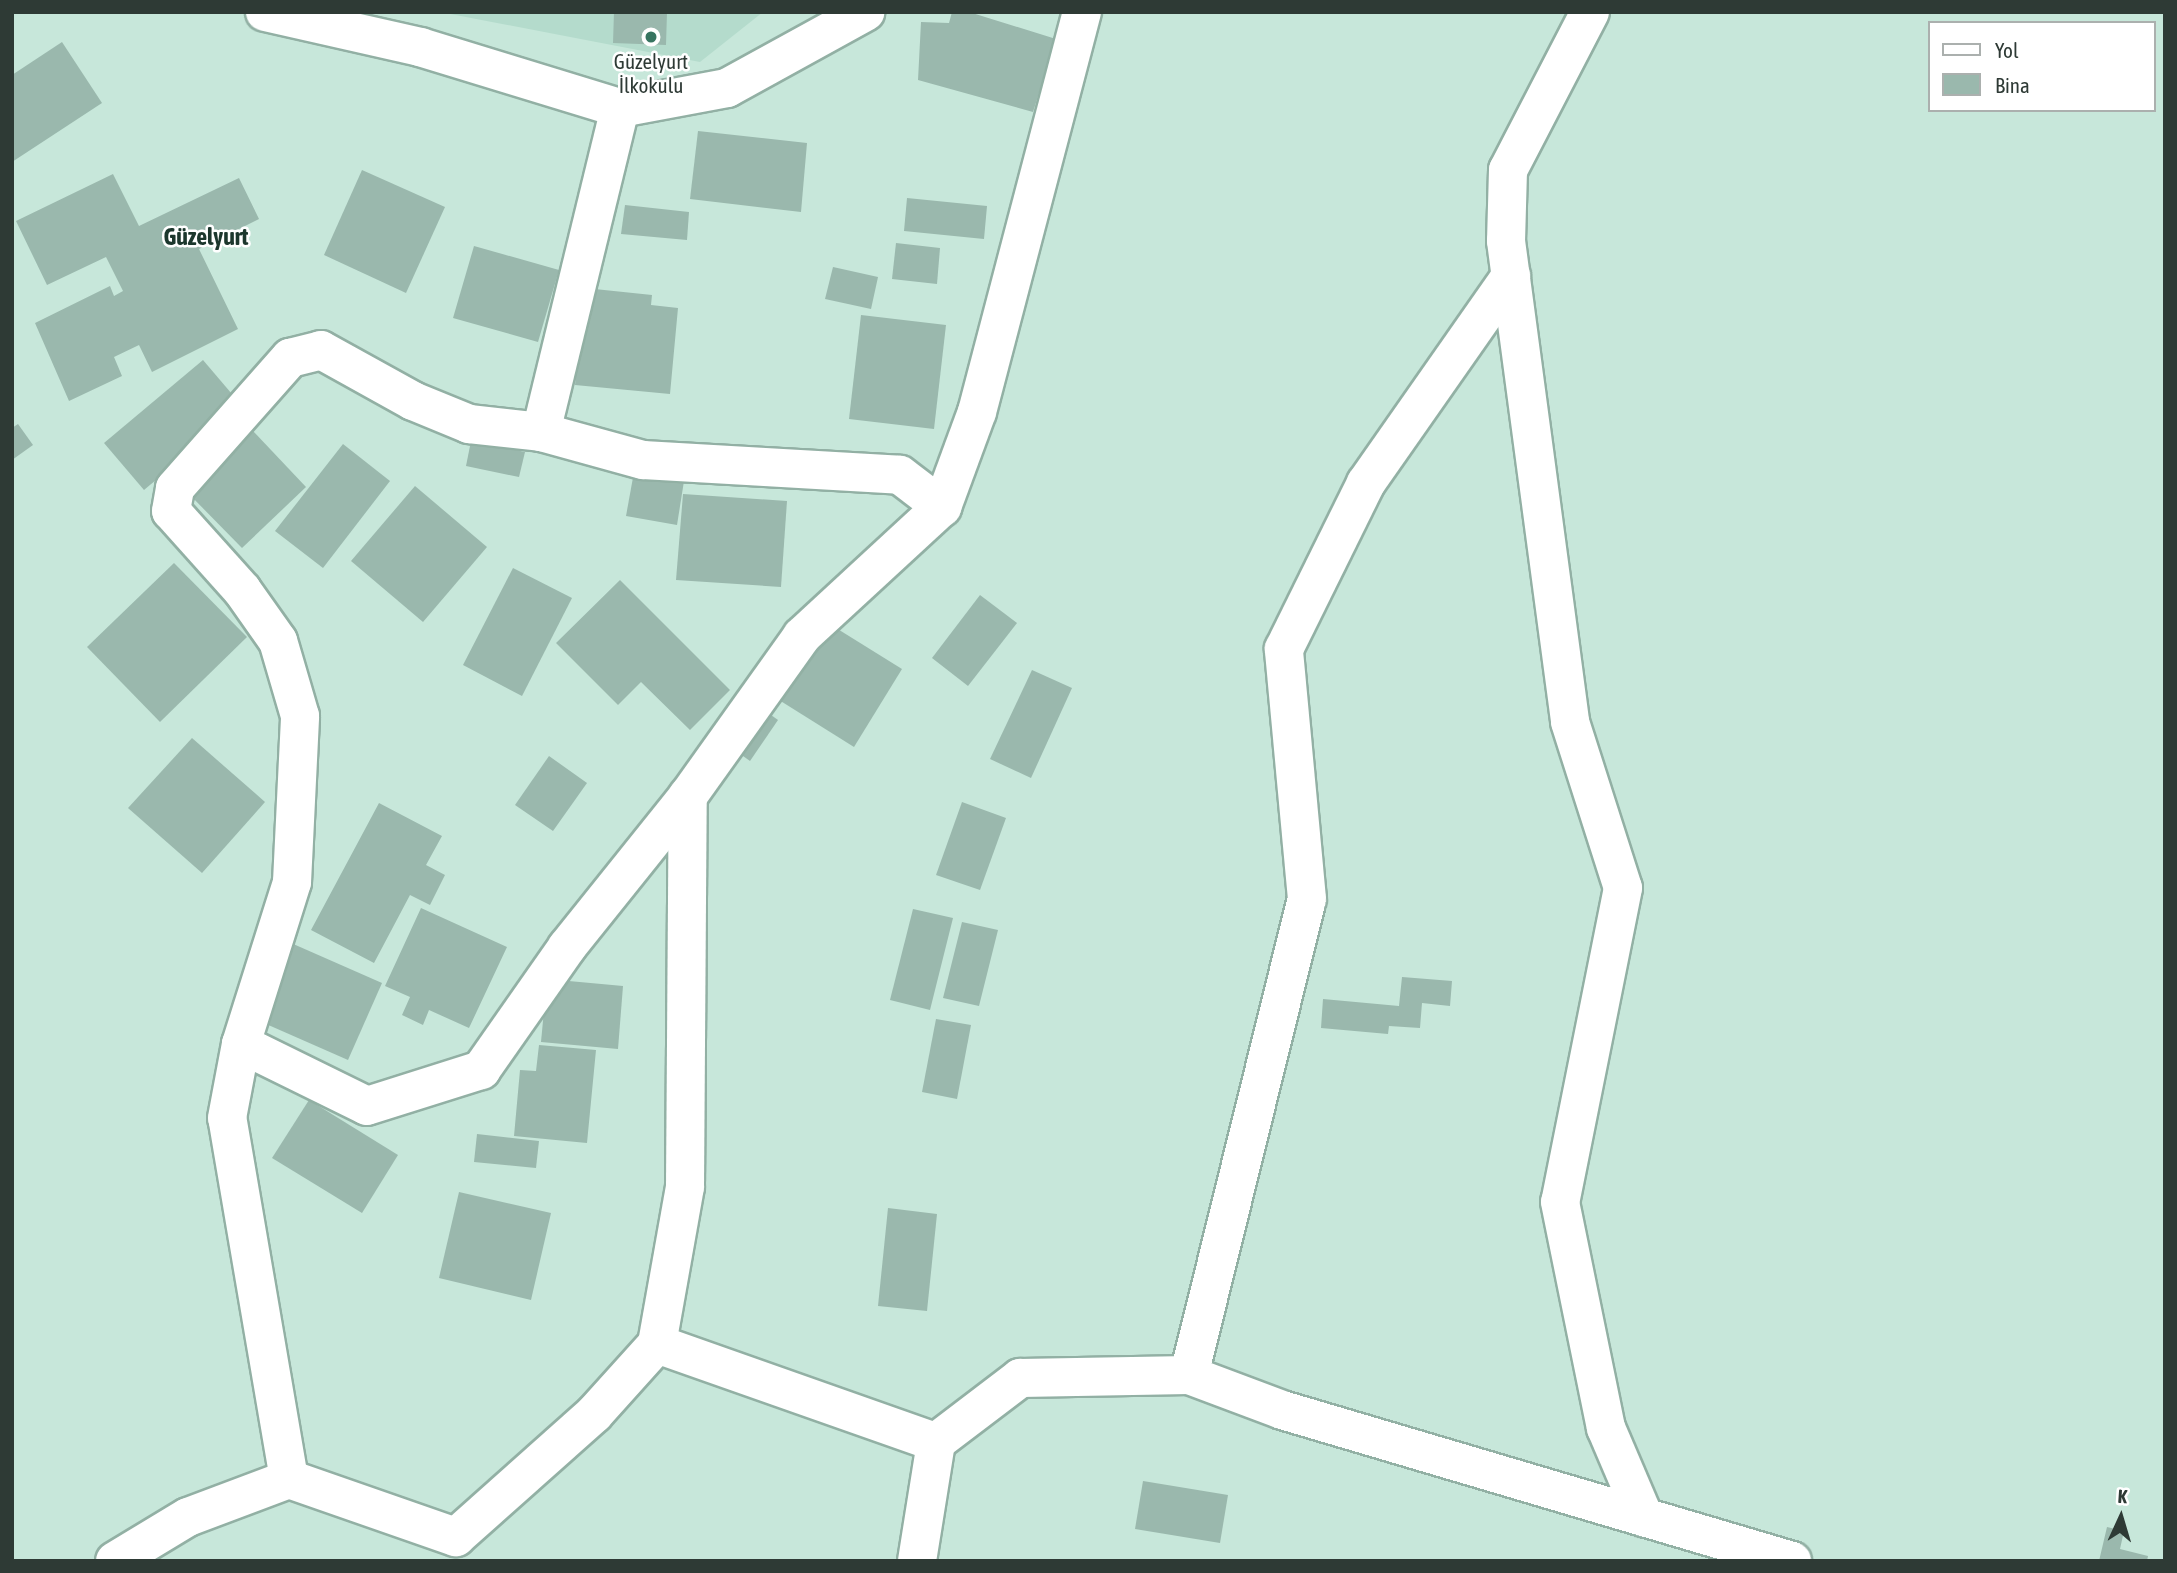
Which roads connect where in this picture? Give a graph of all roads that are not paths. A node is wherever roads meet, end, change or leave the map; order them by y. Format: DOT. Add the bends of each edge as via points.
graph roads {
  1 [pos="265,12"];
  2 [pos="865,12"];
  3 [pos="1082,12"];
  4 [pos="1590,12"];
  5 [pos="621,108"];
  6 [pos="1511,276"];
  7 [pos="541,432"];
  8 [pos="942,507"];
  9 [pos="688,796"];
  10 [pos="241,1044"];
  11 [pos="656,1344"];
  12 [pos="1189,1375"];
  13 [pos="936,1442"];
  14 [pos="289,1479"];
  15 [pos="1644,1517"];
  16 [pos="116,1561"];
  17 [pos="917,1561"];
  18 [pos="1792,1561"];
  1 -- 5 [label="street" via="420,47"];
  2 -- 5 [label="street" via="727,88"];
  3 -- 8 [label="street" via="977,412"];
  4 -- 6 [label="street" via="1508,170"];
  5 -- 7 [label="street"];
  6 -- 12 [label="street" via="1366,482 1284,649 1307,899"];
  6 -- 15 [label="street" via="1570,722 1623,888 1560,1202 1606,1428"];
  7 -- 8 [label="street" via="643,460 900,475"];
  7 -- 10 [label="street" via="469,424 413,401 321,350 290,358 175,488 171,511 242,590 278,642 300,716 292,882"];
  8 -- 9 [label="street" via="802,636"];
  9 -- 10 [label="street" via="567,947 481,1070 367,1106"];
  9 -- 11 [label="street" via="685,1187"];
  10 -- 14 [label="street" via="227,1118"];
  11 -- 13 [label="street"];
  11 -- 14 [label="street" via="594,1414 456,1537"];
  12 -- 13 [label="street" via="1020,1378"];
  12 -- 15 [label="street" via="1282,1410"];
  13 -- 17 [label="street"];
  14 -- 16 [label="street" via="188,1517"];
  15 -- 18 [label="street"];
}
